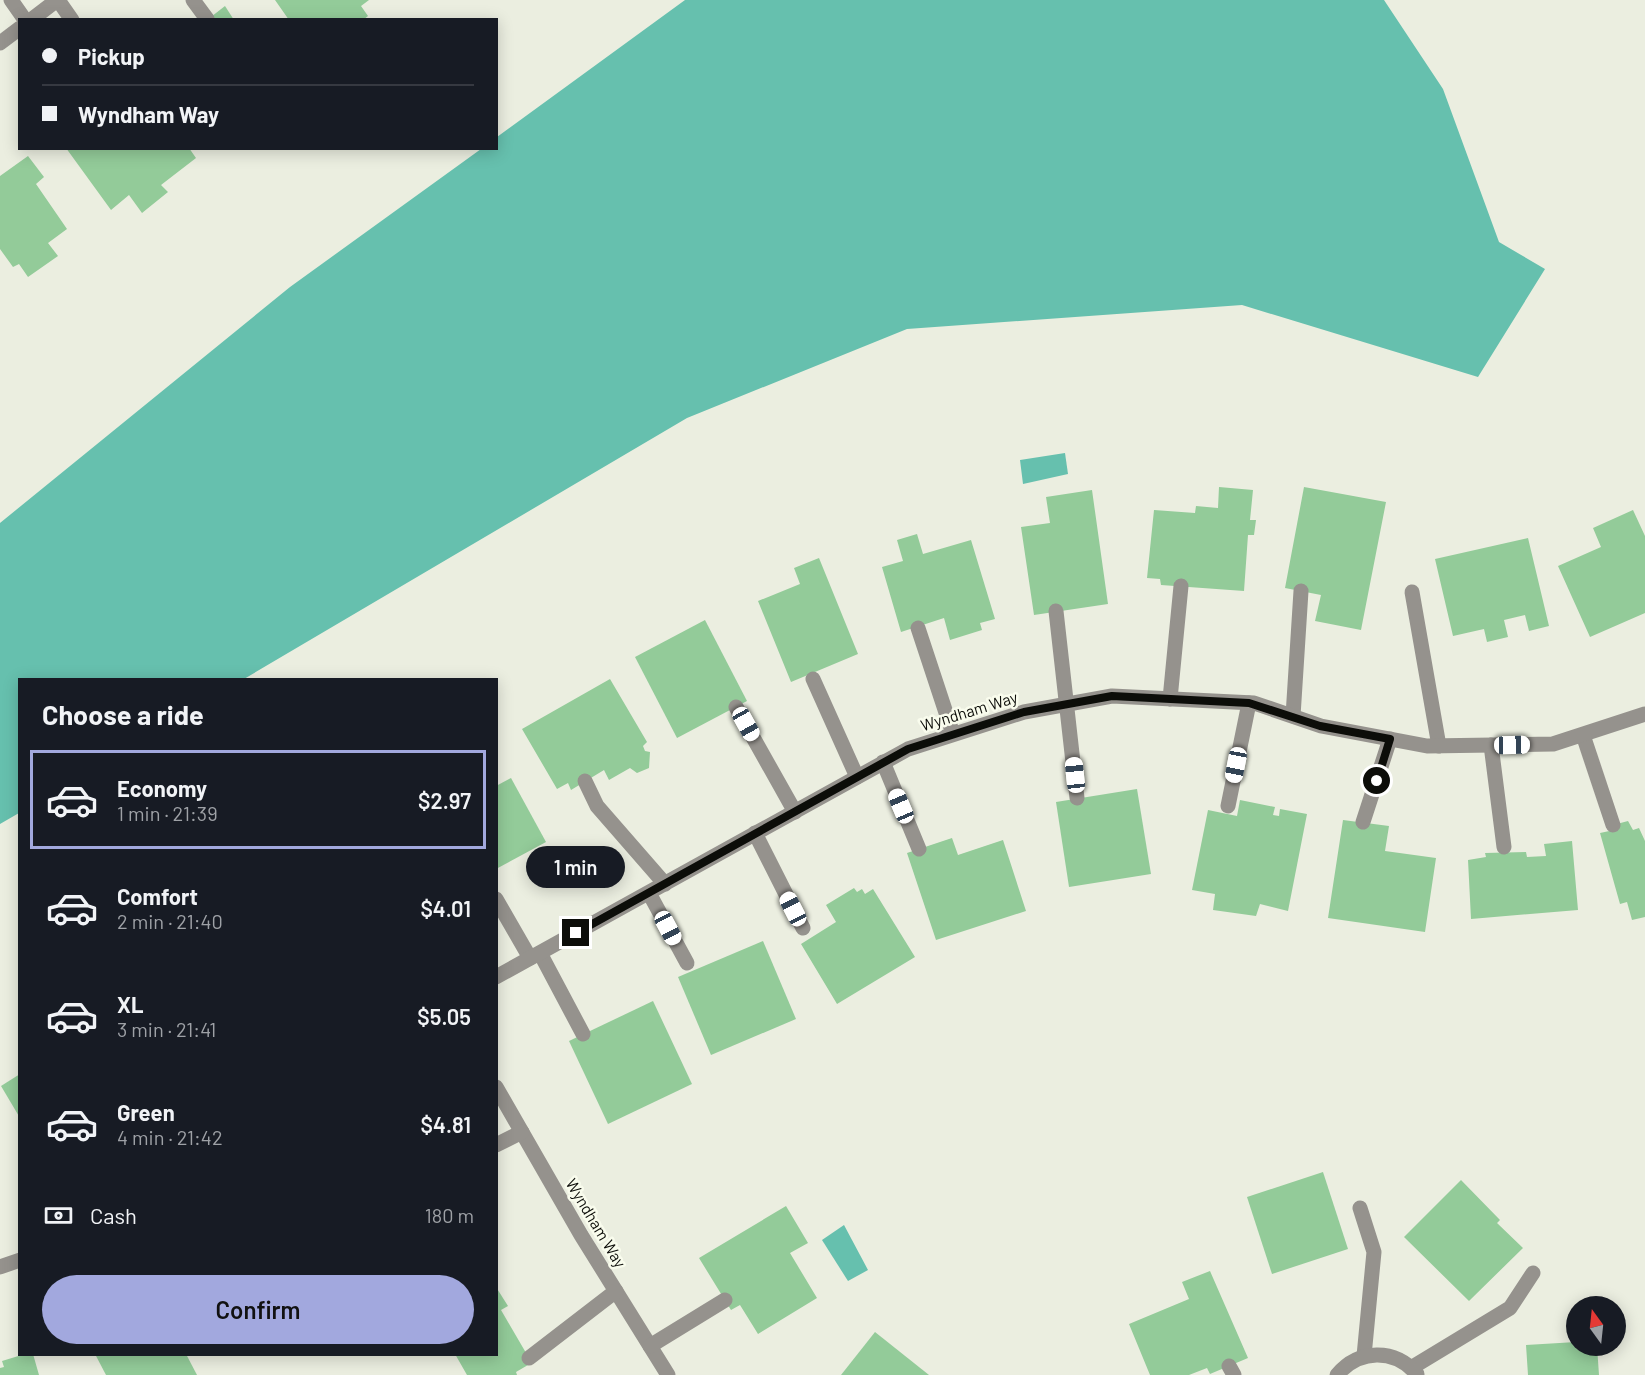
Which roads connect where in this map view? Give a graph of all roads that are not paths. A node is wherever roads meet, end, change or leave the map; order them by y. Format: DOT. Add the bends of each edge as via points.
graph roads {
  1 [pos="11,0"];
  2 [pos="58,0"];
  3 [pos="193,0"];
  4 [pos="24,18"];
  5 [pos="34,18"];
  6 [pos="71,18"];
  7 [pos="206,18"];
  8 [pos="18,30"];
  9 [pos="0,43"];
  10 [pos="1181,586"];
  11 [pos="1301,591"];
  12 [pos="1412,592"];
  13 [pos="1056,611"];
  14 [pos="918,628"];
  15 [pos="813,679"];
  16 [pos="1170,699"];
  17 [pos="1249,703"];
  18 [pos="1068,704"];
  19 [pos="736,707"];
  20 [pos="1645,714"];
  21 [pos="1293,716"];
  22 [pos="953,734"];
  23 [pos="1583,735"];
  24 [pos="1390,739"];
  25 [pos="1491,745"];
  26 [pos="1439,746"];
  27 [pos="883,762"];
  28 [pos="857,777"];
  29 [pos="585,781"];
  30 [pos="1077,798"];
  31 [pos="1228,806"];
  32 [pos="795,812"];
  33 [pos="1363,822"];
  34 [pos="1613,825"];
  35 [pos="755,833"];
  36 [pos="1504,847"];
  37 [pos="919,849"];
  38 [pos="665,884"];
  39 [pos="649,893"];
  40 [pos="498,902"];
  41 [pos="803,928"];
  42 [pos="535,956"];
  43 [pos="687,963"];
  44 [pos="498,976"];
  45 [pos="583,1034"];
  46 [pos="498,1091"];
  47 [pos="522,1132"];
  48 [pos="498,1144"];
  49 [pos="1360,1208"];
  50 [pos="18,1261"];
  51 [pos="0,1267"];
  52 [pos="1533,1273"];
  53 [pos="616,1291"];
  54 [pos="725,1300"];
  55 [pos="650,1346"];
  56 [pos="1364,1356"];
  57 [pos="529,1358"];
  58 [pos="1414,1372"];
  59 [pos="668,1375"];
  60 [pos="1337,1375"];
  1 -- 4 [label="street"];
  2 -- 5 [label="street"];
  2 -- 6 [label="street"];
  3 -- 7 [label="street"];
  8 -- 9 [label="street"];
  10 -- 16 [label="street"];
  11 -- 21 [label="street"];
  12 -- 26 [label="street"];
  13 -- 18 [label="street"];
  14 -- 22 [label="street"];
  15 -- 28 [label="street"];
  16 -- 17 [label="street, Wyndham Way"];
  16 -- 18 [label="street, Wyndham Way" via="1112,696"];
  17 -- 21 [label="street, Wyndham Way"];
  17 -- 31 [label="street"];
  18 -- 22 [label="street, Wyndham Way" via="1024,712"];
  18 -- 30 [label="street"];
  19 -- 32 [label="street"];
  20 -- 23 [label="street, Wyndham Way"];
  21 -- 24 [label="street, Wyndham Way" via="1320,726"];
  22 -- 27 [label="street, Wyndham Way"];
  23 -- 25 [label="street, Wyndham Way" via="1553,744"];
  23 -- 34 [label="street"];
  24 -- 26 [label="street, Wyndham Way"];
  24 -- 33 [label="street"];
  25 -- 26 [label="street, Wyndham Way"];
  25 -- 36 [label="street"];
  27 -- 28 [label="street, Wyndham Way"];
  27 -- 37 [label="street"];
  28 -- 32 [label="street, Wyndham Way"];
  29 -- 38 [label="street" via="597,806"];
  32 -- 35 [label="street, Wyndham Way"];
  35 -- 38 [label="street, Wyndham Way"];
  35 -- 41 [label="street"];
  38 -- 39 [label="street, Wyndham Way"];
  39 -- 42 [label="street, Wyndham Way"];
  39 -- 43 [label="street"];
  40 -- 42 [label="street"];
  42 -- 44 [label="street, Wyndham Way"];
  42 -- 45 [label="street"];
  46 -- 47 [label="street, Wyndham Way"];
  47 -- 48 [label="street"];
  47 -- 53 [label="street, Wyndham Way"];
  49 -- 56 [label="street" via="1374,1252"];
  50 -- 51 [label="street"];
  52 -- 58 [label="street" via="1510,1308"];
  53 -- 55 [label="street, Wyndham Way"];
  53 -- 57 [label="street"];
  54 -- 55 [label="street"];
  55 -- 59 [label="street, Wyndham Way"];
  56 -- 58 [label="street" via="1390,1356"];
  56 -- 60 [label="street" via="1345,1365"];
}
